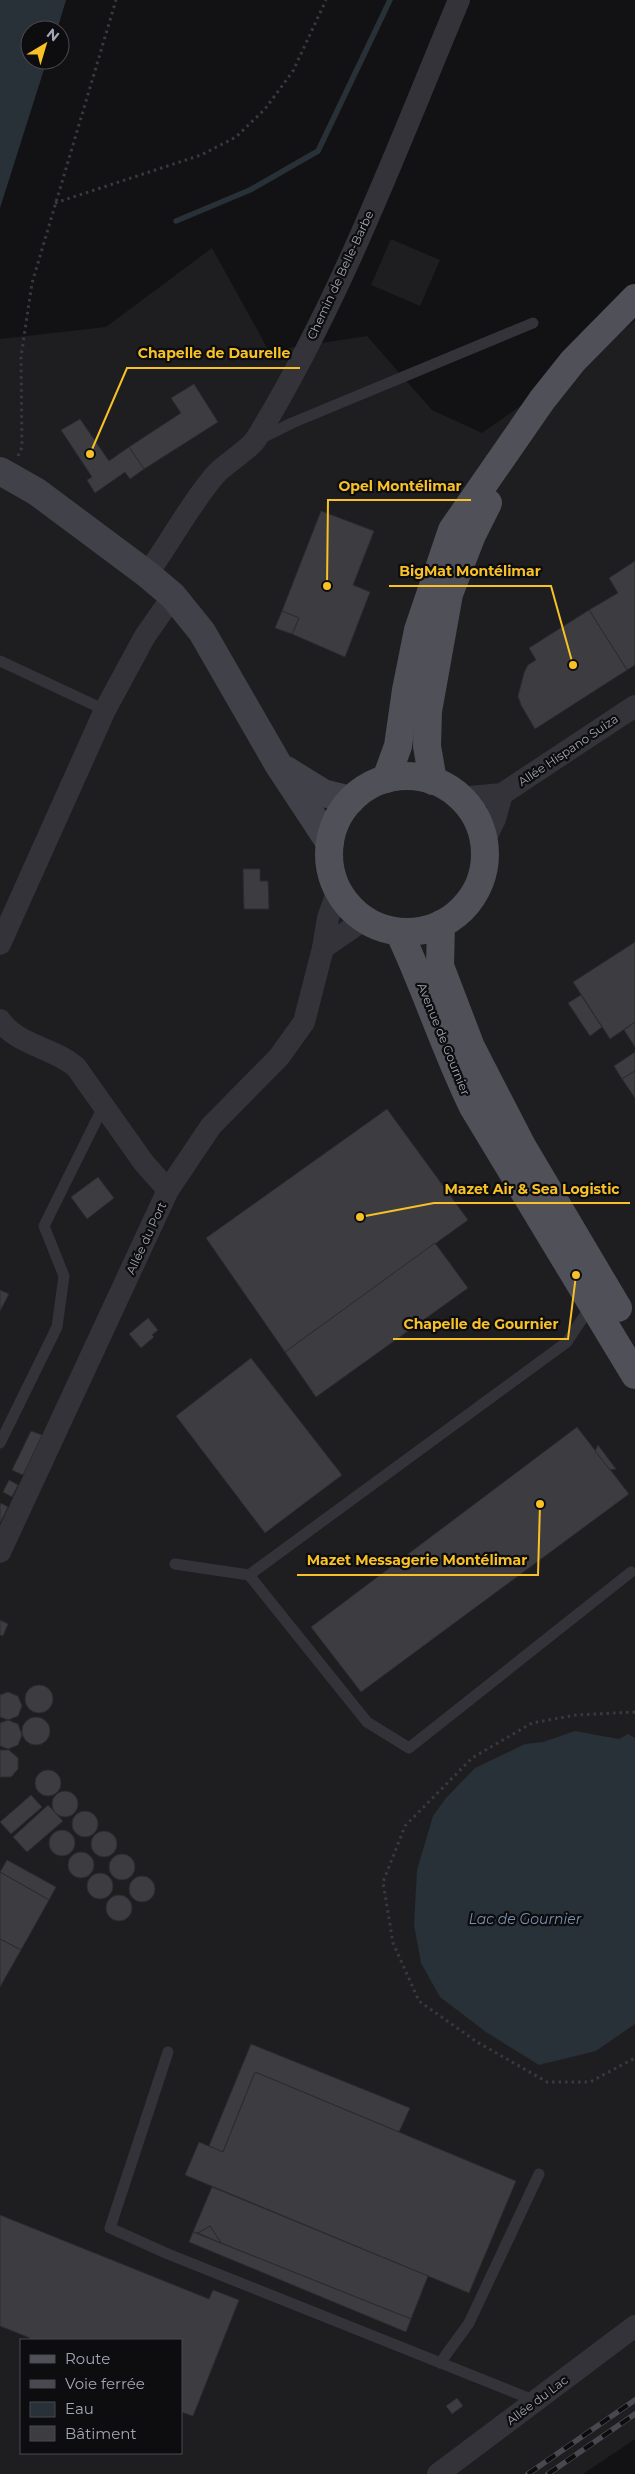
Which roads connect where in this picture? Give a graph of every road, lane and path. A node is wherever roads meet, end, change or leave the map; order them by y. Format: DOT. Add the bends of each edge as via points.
graph roads {
  1 [pos="116,0"];
  2 [pos="326,0"];
  3 [pos="459,0"];
  4 [pos="55,202"];
  5 [pos="635,298"];
  6 [pos="533,324"];
  7 [pos="542,400"];
  8 [pos="254,442"];
  9 [pos="5,473"];
  10 [pos="147,574"];
  11 [pos="173,596"];
  12 [pos="0,661"];
  13 [pos="635,706"];
  14 [pos="105,710"];
  15 [pos="278,764"];
  16 [pos="386,779"];
  17 [pos="433,781"];
  18 [pos="502,794"];
  19 [pos="460,798"];
  20 [pos="351,800"];
  21 [pos="484,841"];
  22 [pos="330,843"];
  23 [pos="338,890"];
  24 [pos="362,918"];
  25 [pos="441,924"];
  26 [pos="399,932"];
  27 [pos="0,942"];
  28 [pos="323,948"];
  29 [pos="0,1020"];
  30 [pos="103,1107"];
  31 [pos="168,1190"];
  32 [pos="601,1298"];
  33 [pos="635,1337"];
  34 [pos="635,1375"];
  35 [pos="0,1443"];
  36 [pos="0,1552"];
  37 [pos="175,1564"];
  38 [pos="630,1572"];
  39 [pos="249,1575"];
  40 [pos="633,1712"];
  41 [pos="635,1716"];
  42 [pos="168,2052"];
  43 [pos="635,2058"];
  44 [pos="540,2174"];
  45 [pos="635,2326"];
  46 [pos="440,2363"];
  47 [pos="536,2401"];
  48 [pos="438,2474"];
  1 -- 4 [label="path"];
  2 -- 4 [label="path" via="293,71 265,109 236,137 201,155"];
  3 -- 8 [label="street, Chemin de Belle-Barbe" via="328,307"];
  4 -- 9 [label="path" via="32,283 21,357 22,447"];
  5 -- 7 [label="main road" via="573,361"];
  6 -- 8 [label="lane" via="292,423"];
  7 -- 16 [label="main road" via="452,530 418,630 398,746"];
  7 -- 17 [label="main road" via="472,535 449,594 428,711 427,746"];
  8 -- 10 [label="street, Chemin de Belle-Barbe" via="215,475"];
  9 -- 10 [label="street" via="37,492"];
  10 -- 11 [label="street"];
  11 -- 14 [label="street" via="145,636"];
  11 -- 15 [label="street" via="202,632"];
  12 -- 14 [label="lane"];
  13 -- 18 [label="street, Allée Hispano Suiza"];
  14 -- 27 [label="street"];
  15 -- 20 [label="street" via="323,793"];
  15 -- 22 [label="street"];
  16 -- 17 [label="main road" via="402,776"];
  16 -- 20 [label="main road"];
  17 -- 19 [label="main road"];
  18 -- 19 [label="street, Allée Hispano Suiza"];
  18 -- 21 [label="street"];
  19 -- 21 [label="main road" via="473,814"];
  20 -- 22 [label="main road" via="334,825"];
  21 -- 25 [label="main road" via="483,870 473,896 453,917"];
  22 -- 23 [label="main road" via="330,864"];
  23 -- 24 [label="main road"];
  23 -- 28 [label="street, Allée du Port" via="328,918"];
  24 -- 26 [label="main road"];
  24 -- 28 [label="street"];
  25 -- 26 [label="main road" via="413,932"];
  25 -- 32 [label="main road, Avenue de Gournier" via="440,966 471,1047"];
  26 -- 32 [label="main road, Avenue de Gournier" via="473,1107"];
  28 -- 31 [label="street, Allée du Port" via="304,1022 279,1057 220,1115"];
  29 -- 30 [label="street" via="8,1032 65,1058 76,1067"];
  30 -- 31 [label="street"];
  30 -- 35 [label="lane" via="44,1226 64,1276 56,1327"];
  31 -- 36 [label="street, Allée du Port"];
  32 -- 33 [label="main road, Avenue de Gournier"];
  32 -- 34 [label="main road, Avenue de Gournier"];
  32 -- 39 [label="lane" via="567,1342"];
  37 -- 39 [label="lane"];
  38 -- 39 [label="lane" via="409,1748 367,1722"];
  40 -- 41 [label="path"];
  40 -- 43 [label="path" via="576,1715 532,1722 472,1758 405,1826 383,1882 393,1943 419,2001 476,2042 546,2082 590,2082"];
  42 -- 46 [label="lane" via="110,2228"];
  44 -- 46 [label="lane" via="469,2323"];
  45 -- 47 [label="street, Allée du Lac"];
  46 -- 47 [label="lane"];
  47 -- 48 [label="street, Allée du Lac"];
}
